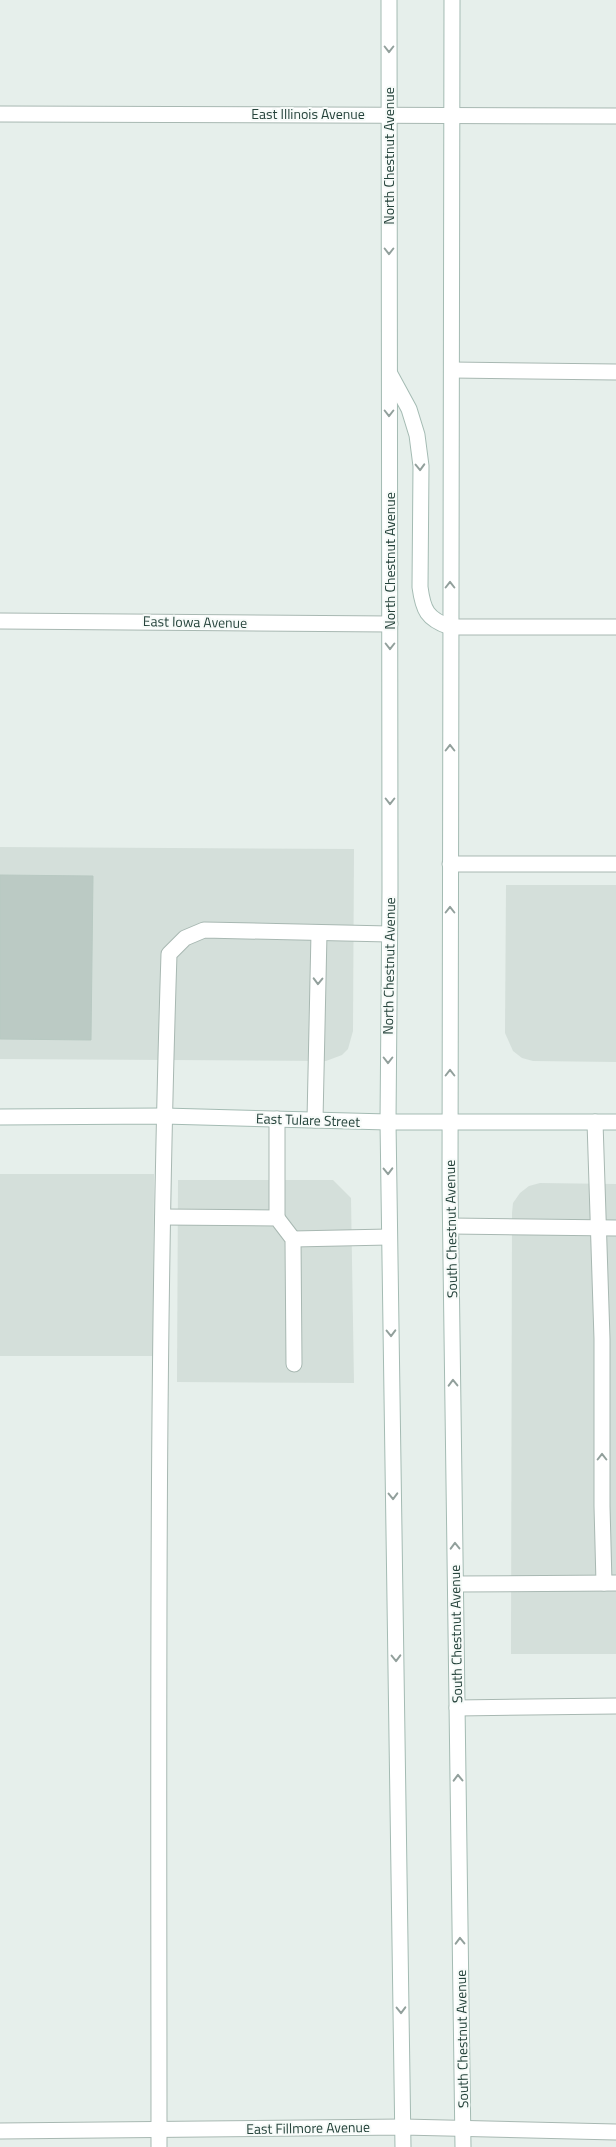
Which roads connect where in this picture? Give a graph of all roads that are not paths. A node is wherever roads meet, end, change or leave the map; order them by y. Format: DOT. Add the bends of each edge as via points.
graph roads {
  1 [pos="389,0"];
  2 [pos="452,0"];
  3 [pos="0,114"];
  4 [pos="389,114"];
  5 [pos="452,114"];
  6 [pos="616,116"];
  7 [pos="452,370"];
  8 [pos="389,372"];
  9 [pos="616,372"];
  10 [pos="0,621"];
  11 [pos="390,624"];
  12 [pos="616,626"];
  13 [pos="450,627"];
  14 [pos="450,864"];
  15 [pos="616,864"];
  16 [pos="319,933"];
  17 [pos="389,934"];
  18 [pos="164,1116"];
  19 [pos="0,1117"];
  20 [pos="277,1119"];
  21 [pos="315,1120"];
  22 [pos="388,1122"];
  23 [pos="450,1122"];
  24 [pos="595,1122"];
  25 [pos="616,1122"];
  26 [pos="163,1217"];
  27 [pos="277,1218"];
  28 [pos="451,1226"];
  29 [pos="598,1228"];
  30 [pos="616,1228"];
  31 [pos="389,1237"];
  32 [pos="293,1239"];
  33 [pos="294,1364"];
  34 [pos="610,1583"];
  35 [pos="456,1584"];
  36 [pos="616,1706"];
  37 [pos="458,1708"];
  38 [pos="403,2127"];
  39 [pos="159,2129"];
  40 [pos="463,2129"];
  41 [pos="0,2132"];
  42 [pos="616,2132"];
  43 [pos="159,2147"];
  44 [pos="403,2147"];
  45 [pos="463,2147"];
  1 -- 4 [label="main road, North Chestnut Avenue, one-way"];
  2 -- 5 [label="main road"];
  3 -- 4 [label="main road, East Illinois Avenue"];
  4 -- 5 [label="main road, East Illinois Avenue"];
  4 -- 8 [label="main road, North Chestnut Avenue, one-way"];
  5 -- 6 [label="main road, East Illinois Avenue"];
  5 -- 7 [label="main road"];
  7 -- 9 [label="main road"];
  13 -- 7 [label="main road, one-way"];
  8 -- 11 [label="main road, North Chestnut Avenue, one-way"];
  8 -- 13 [label="main road, one-way" via="409,409 417,435 422,604 438,623"];
  10 -- 11 [label="main road, East Iowa Avenue"];
  11 -- 17 [label="main road, North Chestnut Avenue, one-way"];
  12 -- 13 [label="main road"];
  14 -- 13 [label="main road, one-way"];
  14 -- 15 [label="main road"];
  23 -- 14 [label="main road, one-way"];
  16 -- 17 [label="main road"];
  16 -- 18 [label="main road" via="204,930 185,938 169,954"];
  16 -- 21 [label="main road, one-way"];
  17 -- 22 [label="main road, North Chestnut Avenue, one-way"];
  18 -- 19 [label="main road, East Tulare Street"];
  18 -- 20 [label="main road, East Tulare Street"];
  18 -- 26 [label="main road"];
  20 -- 21 [label="main road, East Tulare Street"];
  20 -- 27 [label="main road"];
  21 -- 22 [label="main road, East Tulare Street"];
  22 -- 23 [label="main road, East Tulare Street"];
  22 -- 31 [label="main road, one-way"];
  23 -- 24 [label="main road, East Tulare Street"];
  23 -- 28 [label="main road, South Chestnut Avenue"];
  24 -- 25 [label="main road, East Tulare Street"];
  24 -- 29 [label="main road"];
  26 -- 27 [label="main road"];
  26 -- 39 [label="main road"];
  27 -- 32 [label="main road"];
  28 -- 29 [label="main road"];
  35 -- 28 [label="main road, South Chestnut Avenue, one-way"];
  29 -- 30 [label="main road"];
  34 -- 29 [label="main road, one-way" via="602,1506"];
  31 -- 32 [label="main road"];
  31 -- 38 [label="main road, one-way"];
  32 -- 33 [label="main road"];
  34 -- 35 [label="main road"];
  35 -- 37 [label="main road, South Chestnut Avenue"];
  36 -- 37 [label="main road"];
  40 -- 37 [label="main road, South Chestnut Avenue, one-way"];
  38 -- 39 [label="main road, East Fillmore Avenue"];
  38 -- 40 [label="main road, East Fillmore Avenue"];
  38 -- 44 [label="main road"];
  39 -- 41 [label="main road, East Fillmore Avenue"];
  39 -- 43 [label="main road"];
  40 -- 42 [label="main road, East Fillmore Avenue"];
  40 -- 45 [label="main road, South Chestnut Avenue"];
}
